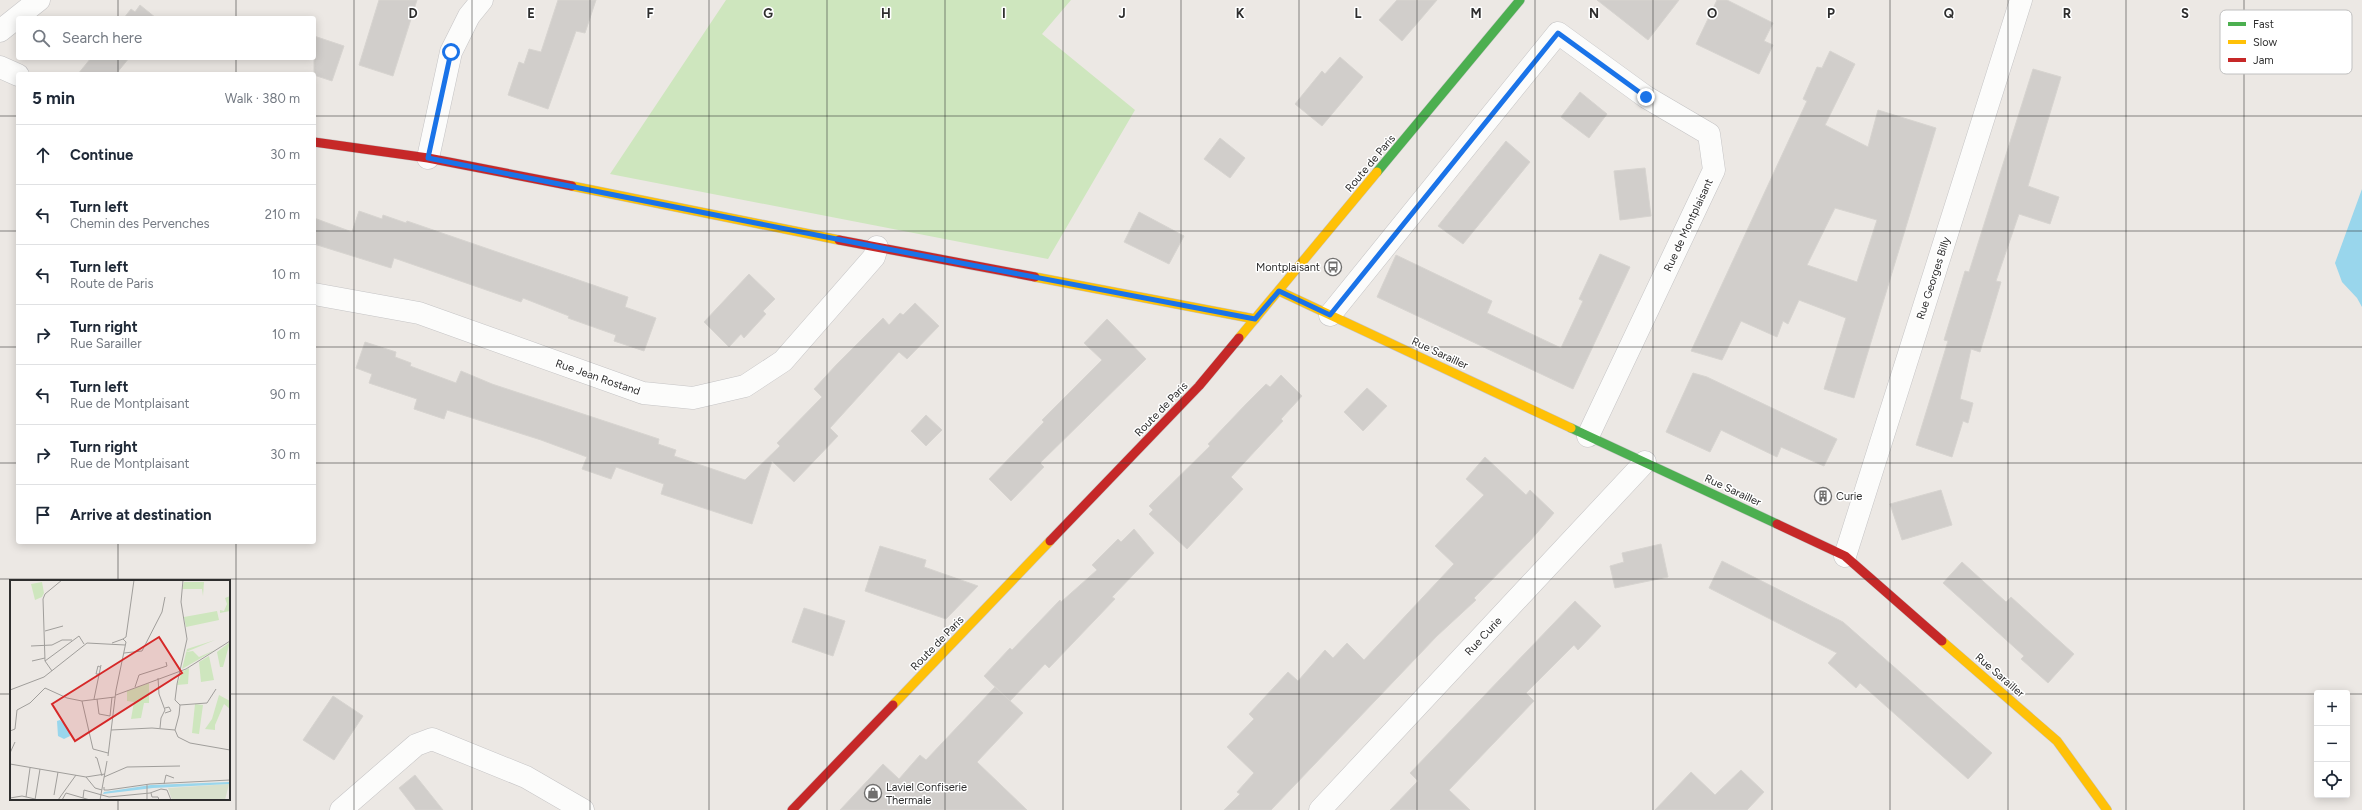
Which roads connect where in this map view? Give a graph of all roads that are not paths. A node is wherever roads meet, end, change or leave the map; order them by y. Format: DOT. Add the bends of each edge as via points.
graph roads {
  1 [pos="39,0"];
  2 [pos="482,0"];
  3 [pos="1520,0"];
  4 [pos="2020,0"];
  5 [pos="19,16"];
  6 [pos="16,18"];
  7 [pos="0,31"];
  8 [pos="0,67"];
  9 [pos="16,74"];
  10 [pos="316,142"];
  11 [pos="428,158"];
  12 [pos="877,247"];
  13 [pos="1279,291"];
  14 [pos="316,294"];
  15 [pos="1330,315"];
  16 [pos="1255,319"];
  17 [pos="1588,436"];
  18 [pos="1645,462"];
  19 [pos="1845,556"];
  20 [pos="341,810"];
  21 [pos="583,810"];
  22 [pos="792,810"];
  23 [pos="1322,810"];
  24 [pos="2107,810"];
  1 -- 5 [label="street"];
  2 -- 11 [label="street" via="469,16 451,52"];
  3 -- 13 [label="street, Route de Paris"];
  4 -- 19 [label="street, Rue Georges Billy"];
  6 -- 7 [label="street"];
  8 -- 9 [label="street"];
  10 -- 11 [label="street"];
  11 -- 12 [label="street"];
  12 -- 14 [label="street, Rue Jean Rostand" via="874,257 783,361 745,386 693,398 643,393 419,313"];
  12 -- 16 [label="street"];
  13 -- 15 [label="street, Rue Sarailler"];
  13 -- 16 [label="street, Route de Paris"];
  15 -- 17 [label="street, Rue Sarailler"];
  15 -- 17 [label="street, Rue de Montplaisant" via="1558,33 1646,97 1709,134 1714,170"];
  16 -- 22 [label="street, Route de Paris" via="1194,391"];
  17 -- 18 [label="street, Rue Sarailler"];
  18 -- 19 [label="street, Rue Sarailler"];
  18 -- 23 [label="street, Rue Curie"];
  19 -- 24 [label="street, Rue Sarailler" via="2057,741"];
  20 -- 21 [label="street" via="416,745 432,739 526,777"];
}
